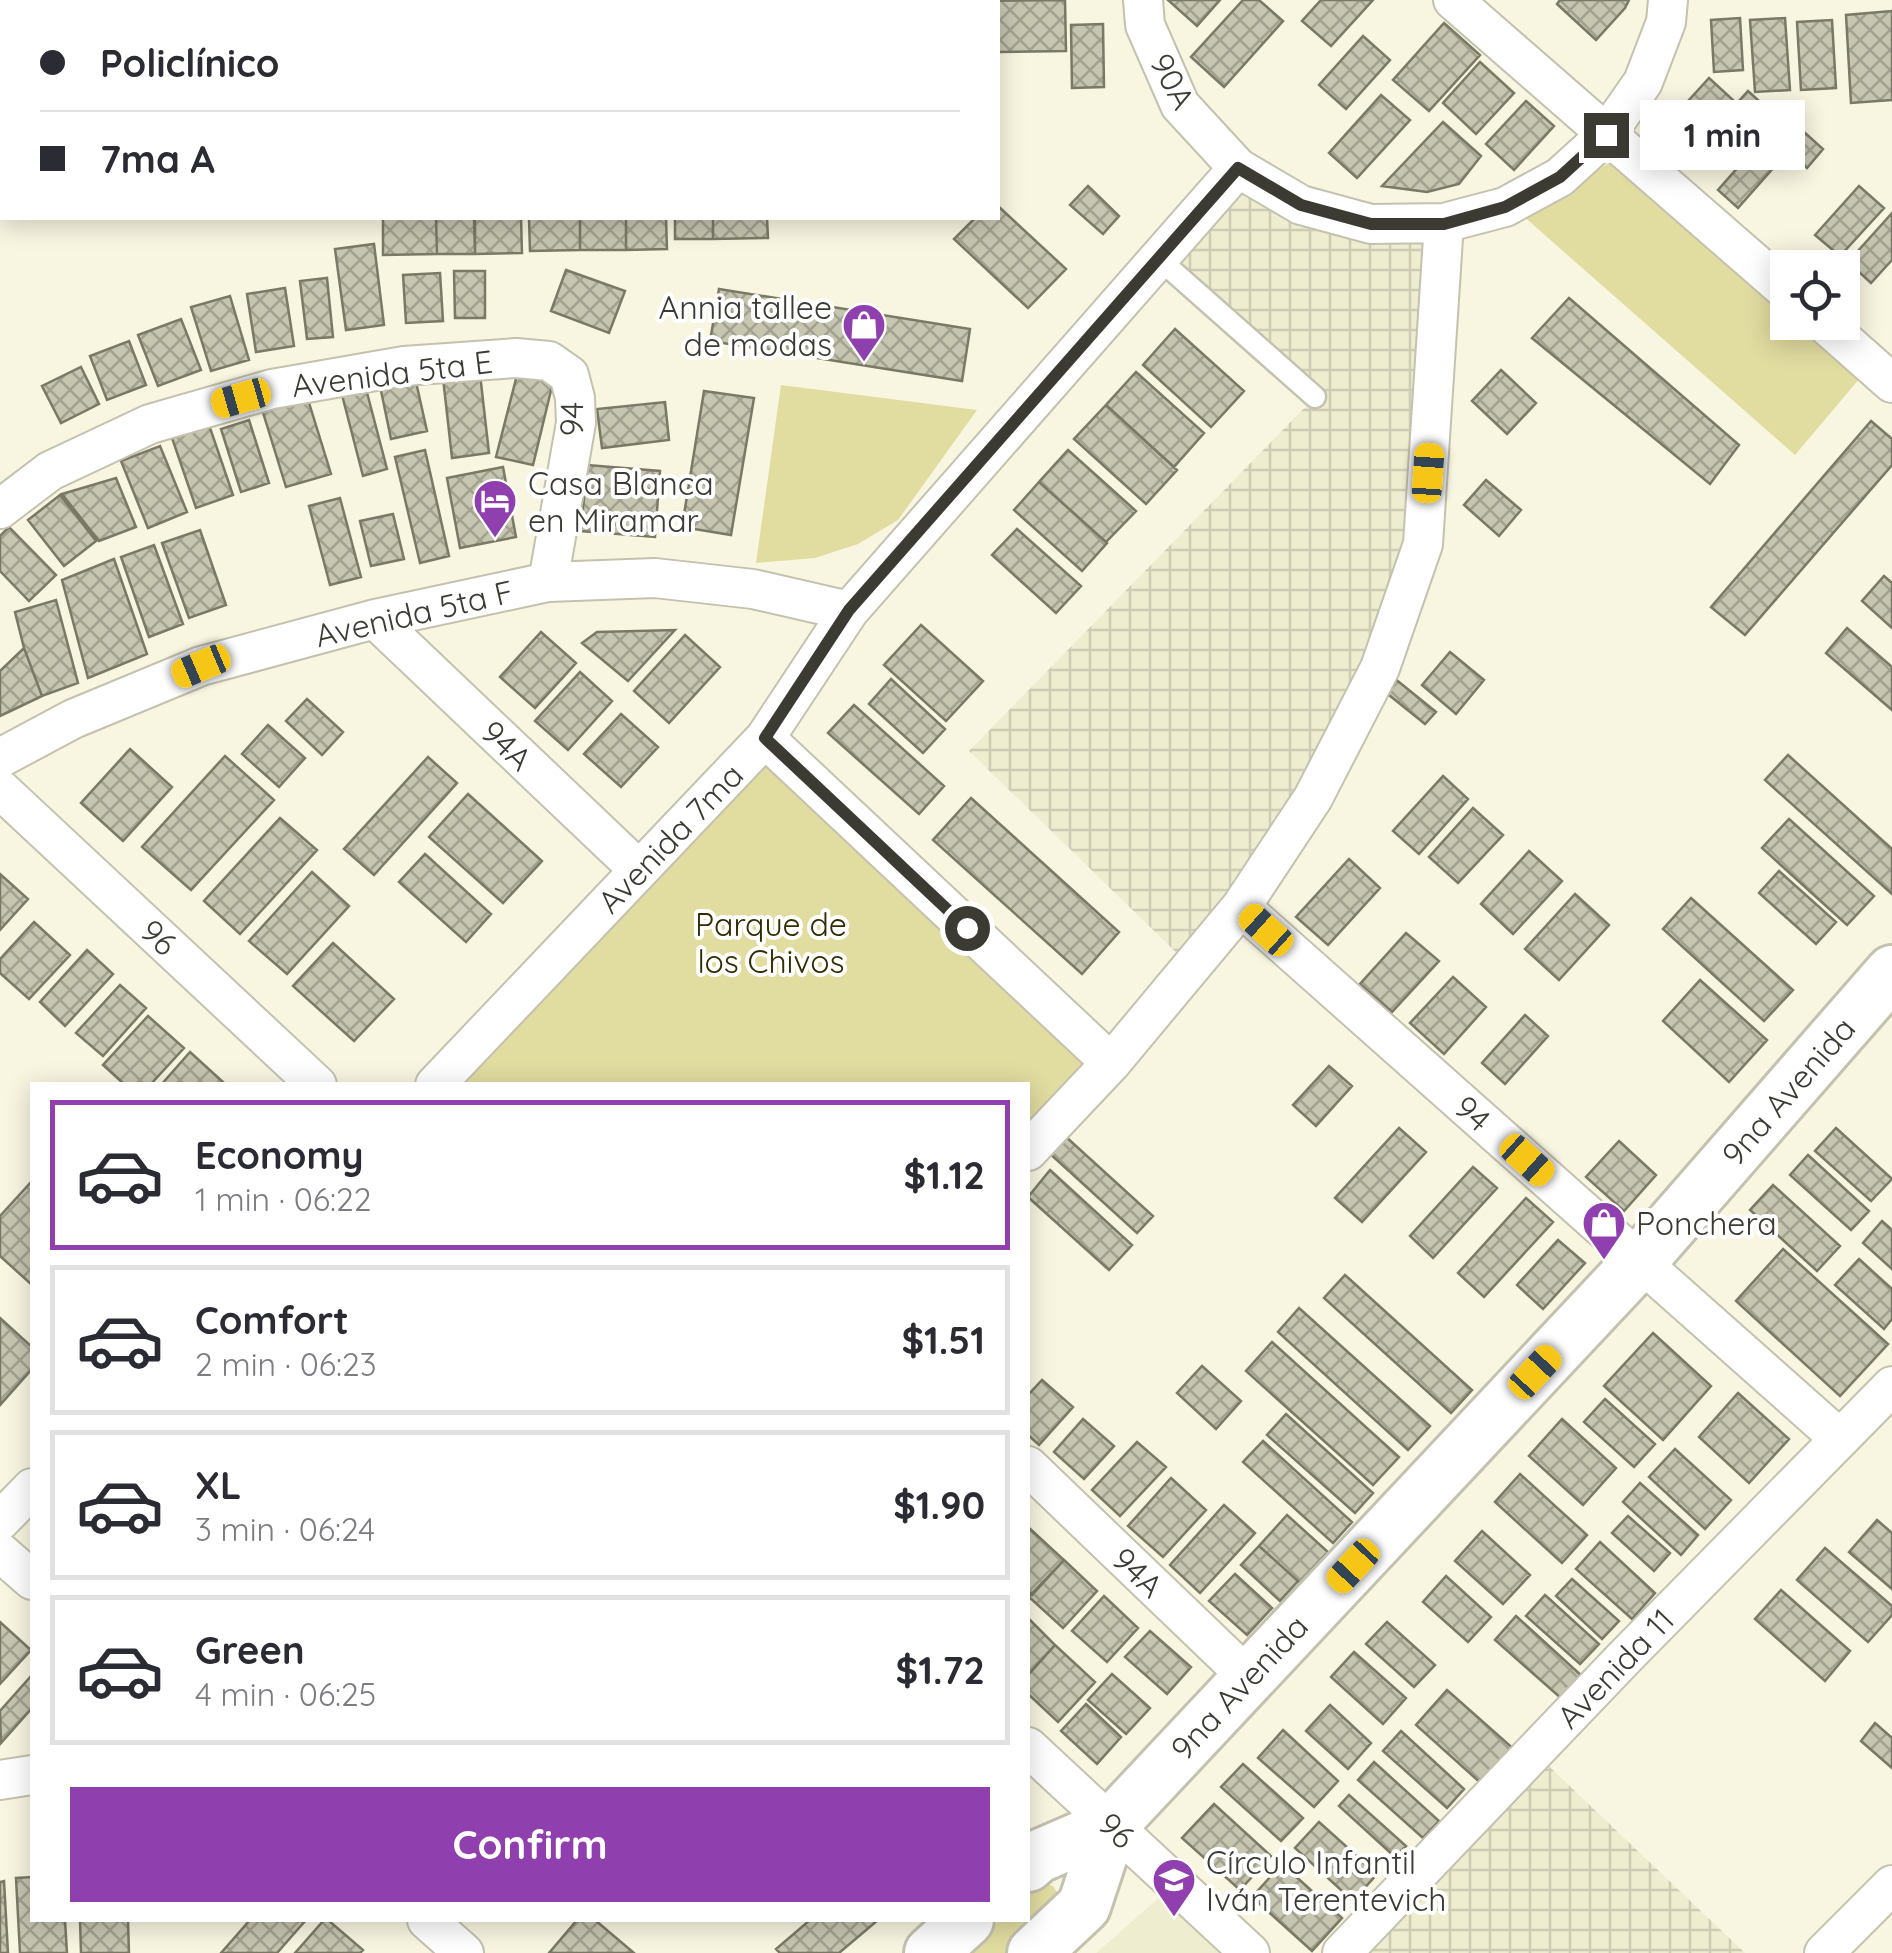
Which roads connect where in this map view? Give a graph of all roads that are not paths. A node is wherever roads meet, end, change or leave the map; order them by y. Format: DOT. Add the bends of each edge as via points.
graph roads {
  1 [pos="1143,0"];
  2 [pos="1453,0"];
  3 [pos="1668,0"];
  4 [pos="1606,135"];
  5 [pos="1238,168"];
  6 [pos="1444,224"];
  7 [pos="1158,258"];
  8 [pos="1770,276"];
  9 [pos="1845,340"];
  10 [pos="569,375"];
  11 [pos="1889,375"];
  12 [pos="1315,397"];
  13 [pos="0,508"];
  14 [pos="548,582"];
  15 [pos="849,610"];
  16 [pos="375,619"];
  17 [pos="765,738"];
  18 [pos="0,758"];
  19 [pos="0,789"];
  20 [pos="639,870"];
  21 [pos="1241,906"];
  22 [pos="1892,972"];
  23 [pos="1111,1063"];
  24 [pos="315,1082"];
  25 [pos="438,1082"];
  26 [pos="1030,1149"];
  27 [pos="1640,1260"];
  28 [pos="1891,1390"];
  29 [pos="1840,1439"];
  30 [pos="1030,1468"];
  31 [pos="30,1490"];
  32 [pos="0,1521"];
  33 [pos="0,1552"];
  34 [pos="30,1578"];
  35 [pos="1248,1677"];
  36 [pos="1030,1749"];
  37 [pos="30,1775"];
  38 [pos="0,1780"];
  39 [pos="1112,1825"];
  40 [pos="1030,1863"];
  41 [pos="1892,1885"];
  42 [pos="429,1922"];
  43 [pos="966,1922"];
  44 [pos="464,1953"];
  45 [pos="931,1953"];
  46 [pos="1034,1953"];
  47 [pos="1250,1953"];
  48 [pos="1342,1953"];
  49 [pos="1824,1953"];
  1 -- 5 [label="street, 90A" via="1145,26 1180,105"];
  2 -- 4 [label="street"];
  3 -- 4 [label="street, 90A" via="1643,82"];
  4 -- 6 [label="street, 90A" via="1560,177 1505,207"];
  4 -- 8 [label="street"];
  5 -- 6 [label="street, 90A" via="1301,205 1371,224"];
  5 -- 7 [label="street, Avenida 7ma"];
  6 -- 21 [label="street" via="1423,544 1380,668 1313,798"];
  7 -- 12 [label="lane"];
  7 -- 15 [label="street, Avenida 7ma"];
  9 -- 11 [label="street"];
  10 -- 13 [label="street, Avenida 5ta E" via="548,361 516,358 404,366 272,388 150,424 50,470"];
  10 -- 14 [label="street, 94" via="576,423"];
  14 -- 15 [label="street, Avenida 5ta F" via="656,578"];
  14 -- 16 [label="street, Avenida 5ta F"];
  15 -- 17 [label="street, Avenida 7ma"];
  16 -- 18 [label="street, Avenida 5ta F" via="201,666"];
  16 -- 20 [label="street, 94A"];
  17 -- 20 [label="street, Avenida 7ma"];
  17 -- 23 [label="street"];
  19 -- 24 [label="street, 96"];
  20 -- 25 [label="street, Avenida 7ma"];
  21 -- 23 [label="street"];
  21 -- 27 [label="street, 94"];
  22 -- 27 [label="main road, 9na Avenida"];
  23 -- 26 [label="street"];
  27 -- 29 [label="street, 94"];
  27 -- 35 [label="main road, 9na Avenida"];
  28 -- 29 [label="street, Avenida 11"];
  29 -- 48 [label="street, Avenida 11"];
  30 -- 35 [label="street, 94A"];
  31 -- 32 [label="street"];
  33 -- 34 [label="street"];
  35 -- 39 [label="main road, 9na Avenida"];
  36 -- 39 [label="street, 96"];
  37 -- 38 [label="street"];
  39 -- 40 [label="main road"];
  39 -- 46 [label="main road" via="1084,1906"];
  39 -- 47 [label="street, 96"];
  41 -- 49 [label="street"];
  42 -- 44 [label="street"];
  43 -- 45 [label="main road"];
}
